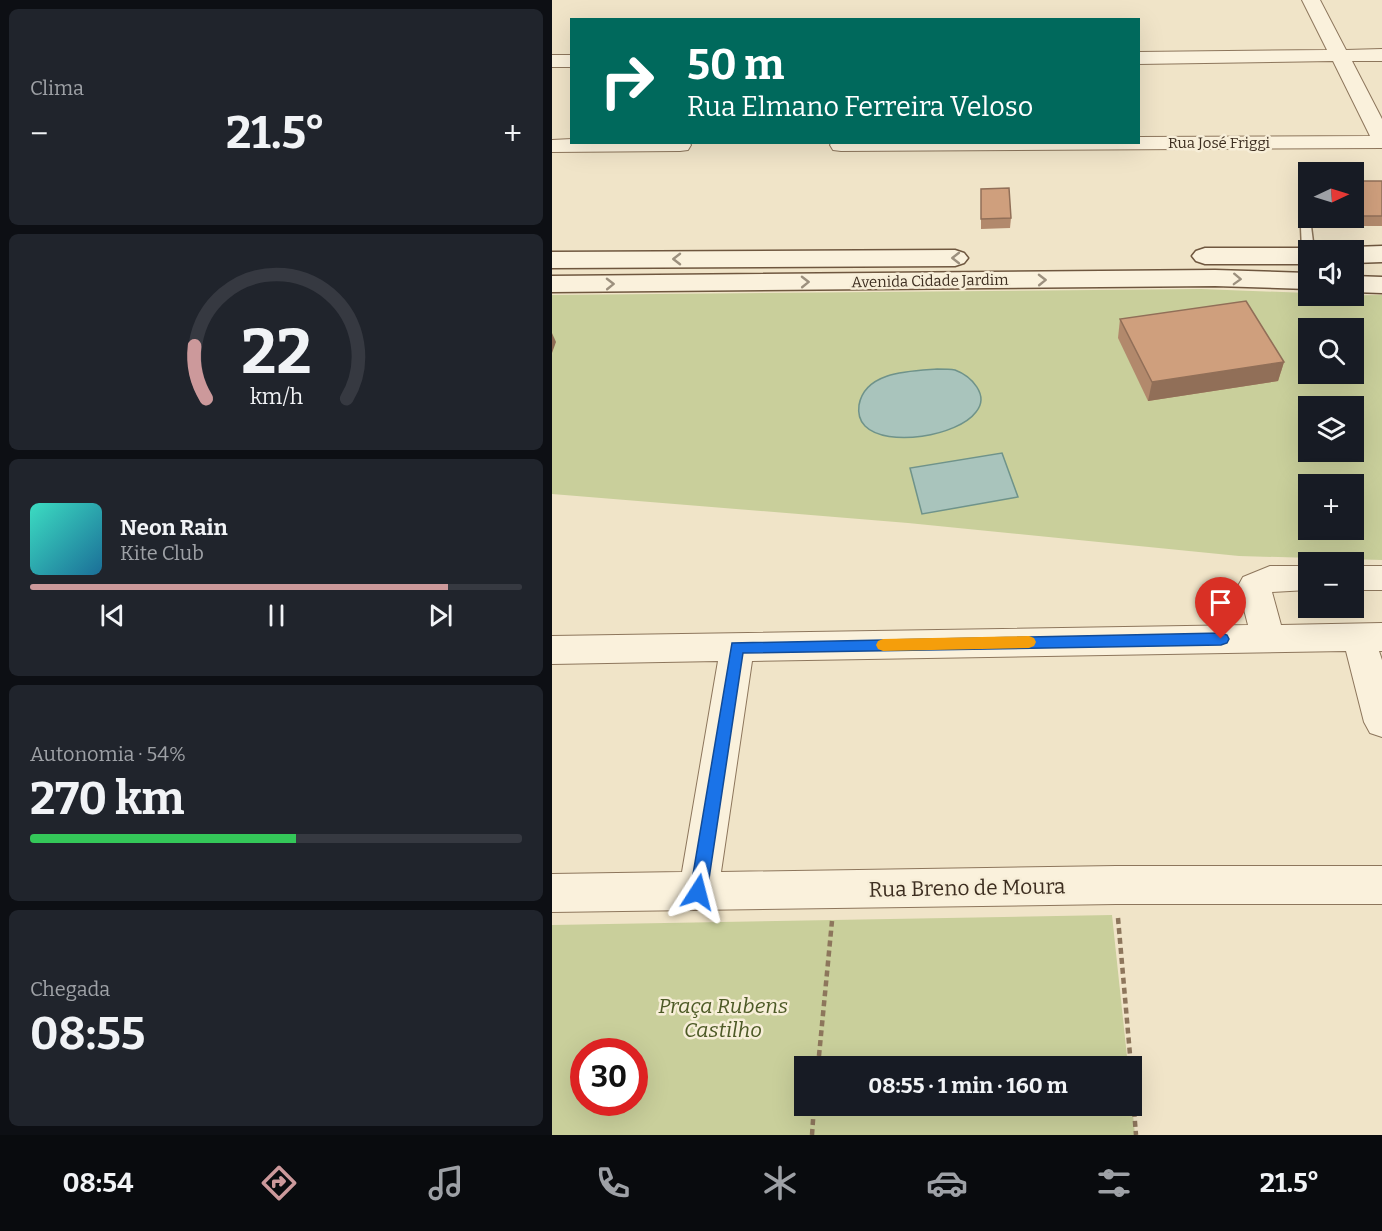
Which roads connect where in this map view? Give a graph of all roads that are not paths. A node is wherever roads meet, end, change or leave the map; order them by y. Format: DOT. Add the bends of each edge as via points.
graph roads {
  1 [pos="1311,0"];
  2 [pos="1382,55"];
  3 [pos="1339,56"];
  4 [pos="1140,58"];
  5 [pos="552,61"];
  6 [pos="570,61"];
  7 [pos="1382,141"];
  8 [pos="1140,143"];
  9 [pos="976,144"];
  10 [pos="680,145"];
  11 [pos="841,145"];
  12 [pos="552,146"];
  13 [pos="1382,254"];
  14 [pos="1364,255"];
  15 [pos="1298,256"];
  16 [pos="552,260"];
  17 [pos="716,270"];
  18 [pos="1298,281"];
  19 [pos="552,284"];
  20 [pos="1364,284"];
  21 [pos="1382,285"];
  22 [pos="1298,578"];
  23 [pos="1364,578"];
  24 [pos="1382,578"];
  25 [pos="1371,637"];
  26 [pos="1268,638"];
  27 [pos="737,647"];
  28 [pos="552,650"];
  29 [pos="1382,722"];
  30 [pos="1382,885"];
  31 [pos="698,892"];
  32 [pos="552,893"];
  1 -- 3 [label="street"];
  2 -- 3 [label="street"];
  3 -- 4 [label="street"];
  3 -- 7 [label="street"];
  5 -- 6 [label="street"];
  7 -- 8 [label="street, Rua José Friggi"];
  9 -- 11 [label="street, Rua José Friggi"];
  10 -- 12 [label="street"];
  13 -- 14 [label="main road"];
  15 -- 17 [label="main road, Avenida Cidade Jardim, one-way"];
  17 -- 16 [label="main road, Avenida Cidade Jardim, one-way"];
  17 -- 18 [label="main road, Avenida Cidade Jardim, one-way"];
  19 -- 17 [label="main road, Avenida Cidade Jardim, one-way"];
  20 -- 21 [label="main road"];
  22 -- 26 [label="street" via="1270,578 1254,586"];
  23 -- 24 [label="street"];
  25 -- 26 [label="street"];
  25 -- 29 [label="street"];
  26 -- 27 [label="street"];
  27 -- 28 [label="street"];
  27 -- 31 [label="street"];
  30 -- 31 [label="street, Rua Breno de Moura"];
  31 -- 32 [label="street, Rua Breno de Moura"];
}
